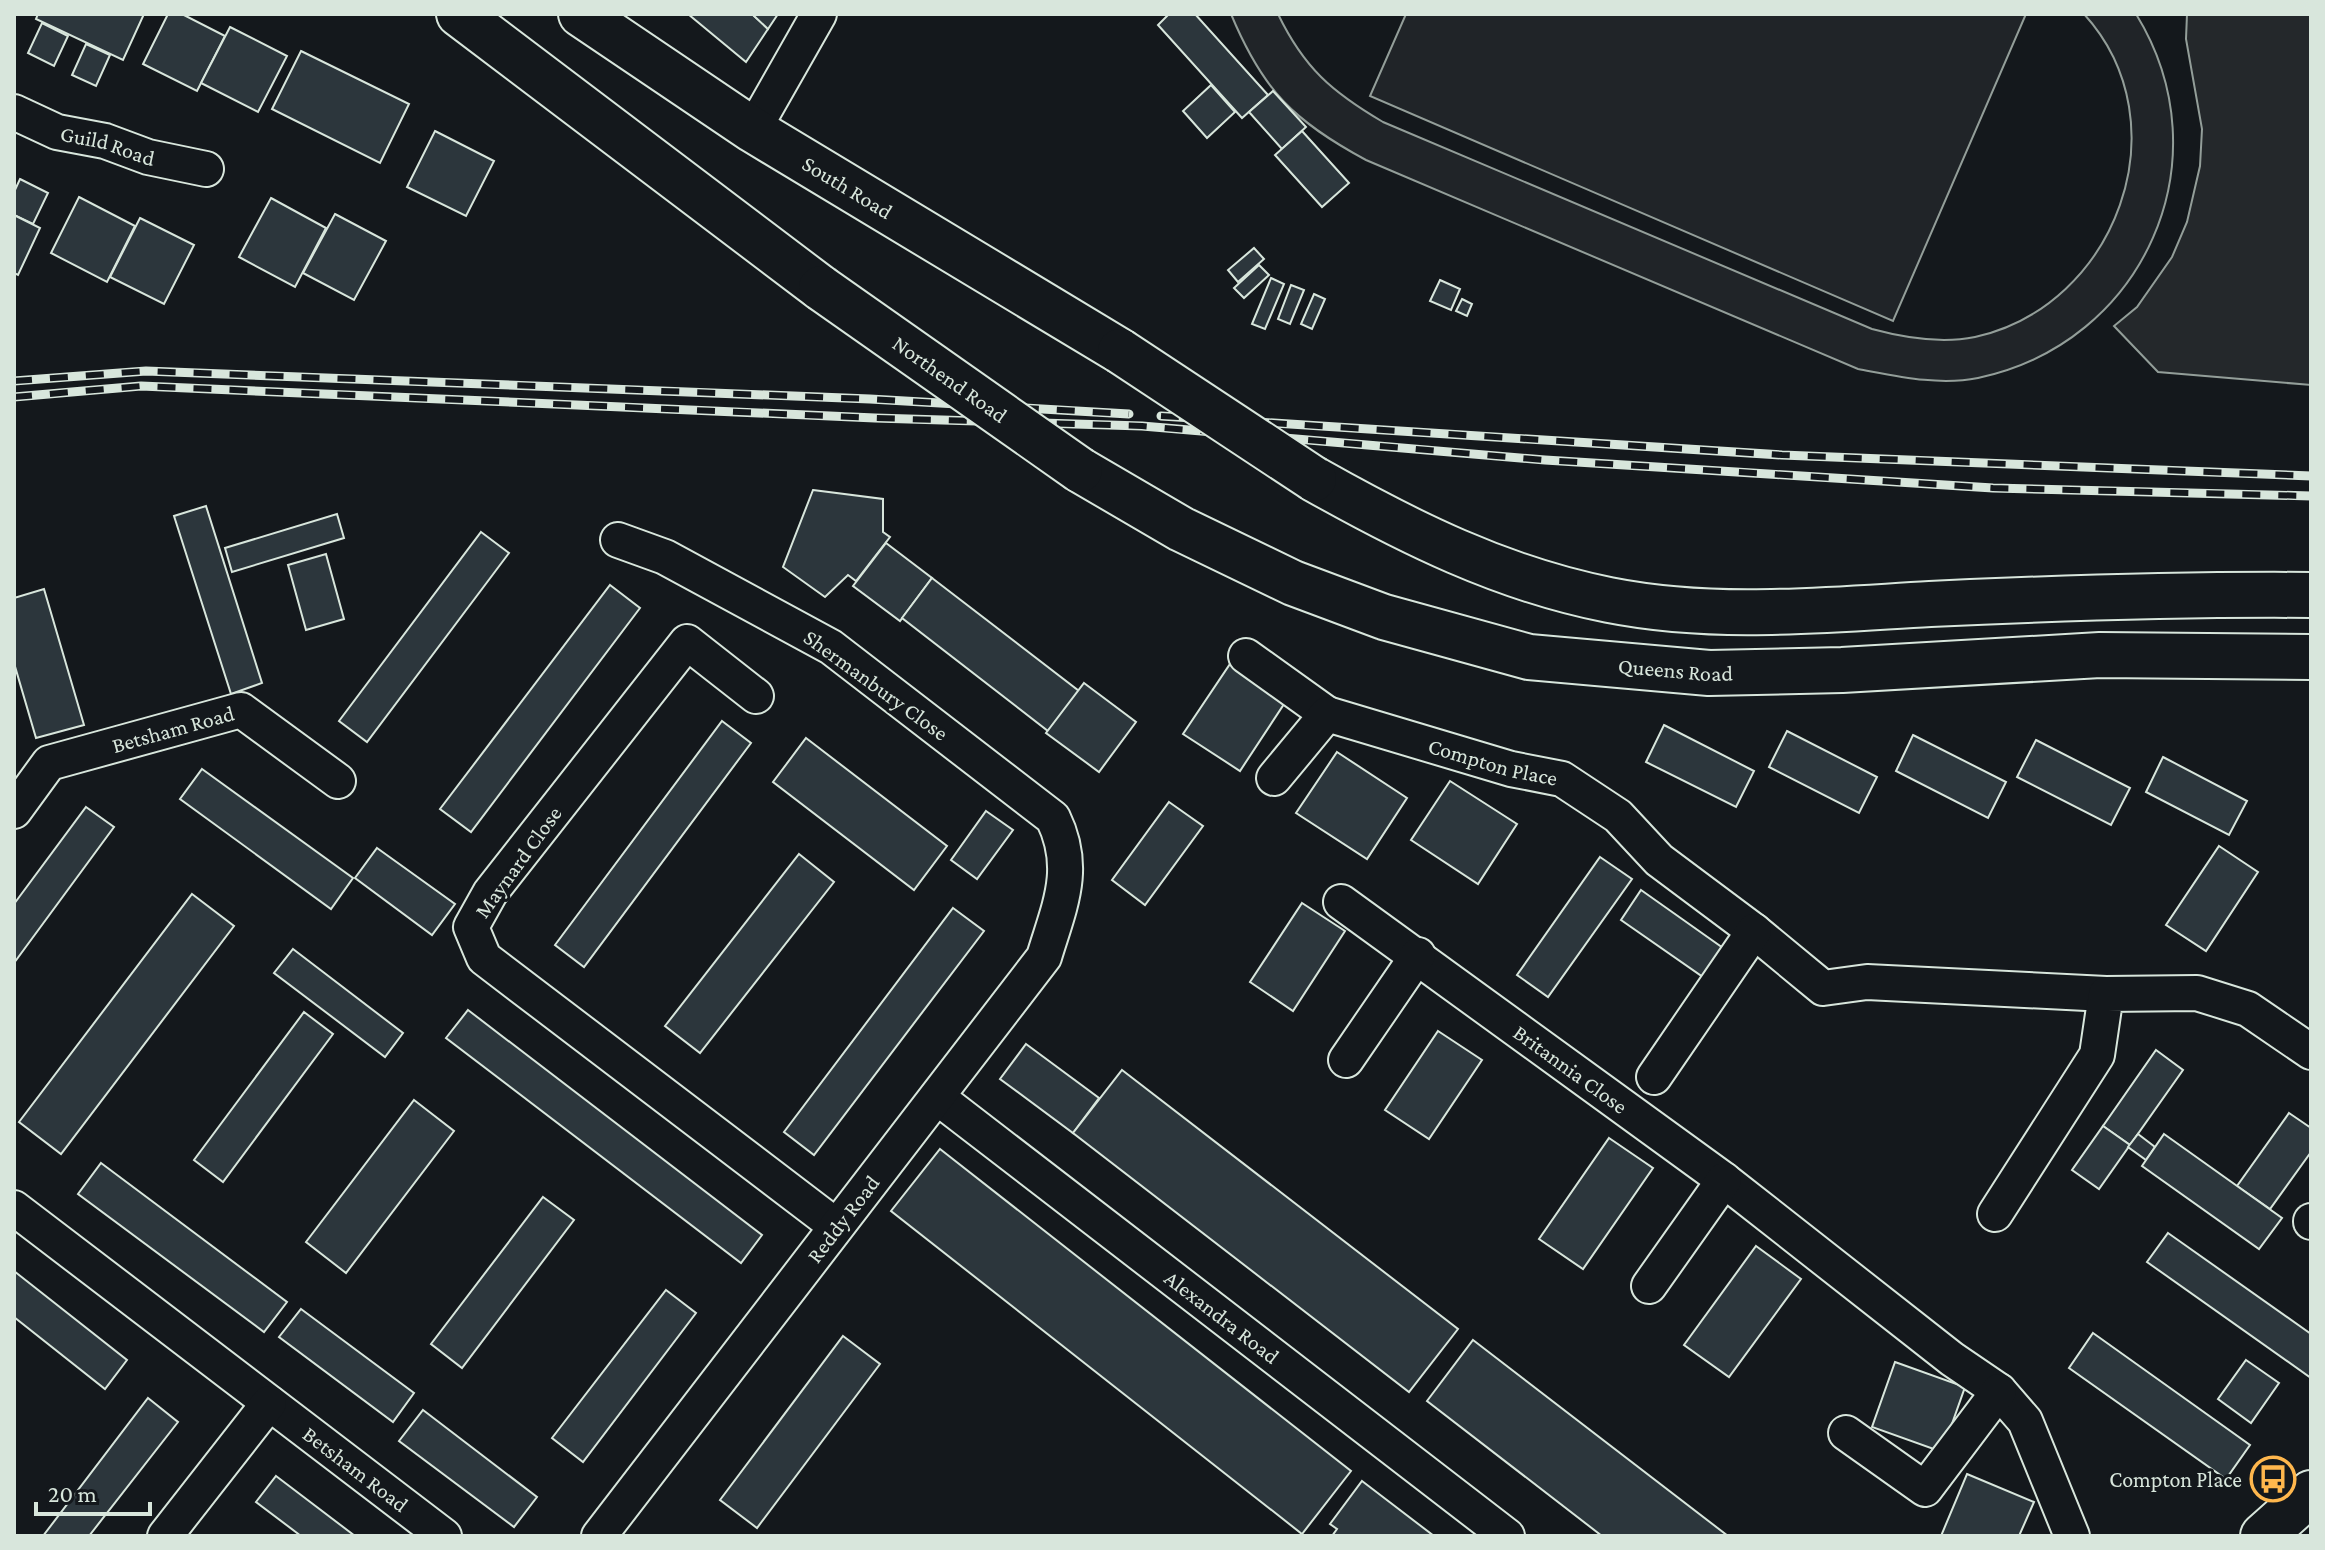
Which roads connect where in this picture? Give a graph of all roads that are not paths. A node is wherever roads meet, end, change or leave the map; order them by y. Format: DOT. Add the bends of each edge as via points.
graph roads {
  1 [pos="459,14"];
  2 [pos="581,14"];
  3 [pos="819,14"];
  4 [pos="14,112"];
  5 [pos="753,130"];
  6 [pos="206,169"];
  7 [pos="1080,470"];
  8 [pos="618,540"];
  9 [pos="2311,595"];
  10 [pos="1246,656"];
  11 [pos="2311,657"];
  12 [pos="756,696"];
  13 [pos="1327,714"];
  14 [pos="1274,778"];
  15 [pos="338,781"];
  16 [pos="14,811"];
  17 [pos="1064,890"];
  18 [pos="1341,902"];
  19 [pos="1754,931"];
  20 [pos="1418,955"];
  21 [pos="2106,994"];
  22 [pos="2311,1052"];
  23 [pos="1346,1060"];
  24 [pos="1654,1077"];
  25 [pos="937,1097"];
  26 [pos="1724,1180"];
  27 [pos="14,1208"];
  28 [pos="1995,1214"];
  29 [pos="836,1226"];
  30 [pos="1649,1286"];
  31 [pos="1999,1391"];
  32 [pos="269,1403"];
  33 [pos="1846,1433"];
  34 [pos="2311,1493"];
  35 [pos="165,1536"];
  36 [pos="444,1536"];
  37 [pos="599,1536"];
  38 [pos="1507,1536"];
  39 [pos="2072,1536"];
  40 [pos="2263,1536"];
  1 -- 7 [label="main road, Northend Road, bridge" via="821,288"];
  2 -- 5 [label="main road, South Road"];
  3 -- 5 [label="street"];
  4 -- 6 [label="street, Guild Road" via="57,132"];
  5 -- 9 [label="main road, South Road, bridge" via="1120,351 1314,479 1399,527 1502,572 1609,600 1700,612 2125,594"];
  7 -- 11 [label="main road, Queens Road" via="1271,574 1384,617 1529,657 1709,673 2100,655"];
  8 -- 17 [label="street, Shermanbury Close" via="665,557 831,647 1053,818 1065,843"];
  10 -- 13 [label="street, Compton Place"];
  12 -- 29 [label="street, Maynard Close" via="687,642 490,893 471,927 484,958"];
  13 -- 14 [label="street"];
  13 -- 19 [label="street, Compton Place" via="1562,779 1618,816 1659,860"];
  15 -- 16 [label="street, Betsham Road" via="241,710 49,763"];
  17 -- 25 [label="street, Reddy Road" via="1044,957"];
  18 -- 20 [label="street, Britannia Close"];
  19 -- 21 [label="street, Compton Place" via="1823,988 1867,982"];
  19 -- 24 [label="street"];
  20 -- 23 [label="street"];
  20 -- 26 [label="street, Britannia Close"];
  21 -- 22 [label="street, Compton Place" via="2197,993 2248,1009"];
  21 -- 28 [label="street" via="2097,1055"];
  25 -- 29 [label="street, Reddy Road"];
  25 -- 38 [label="street, Alexandra Road"];
  26 -- 30 [label="street"];
  26 -- 31 [label="street, Britannia Close"];
  27 -- 32 [label="street, Betsham Road"];
  29 -- 37 [label="street, Reddy Road"];
  31 -- 33 [label="street" via="1925,1489"];
  31 -- 39 [label="street, Britannia Close" via="2025,1421"];
  32 -- 35 [label="street"];
  32 -- 36 [label="street, Betsham Road"];
  34 -- 40 [label="main road"];
}
